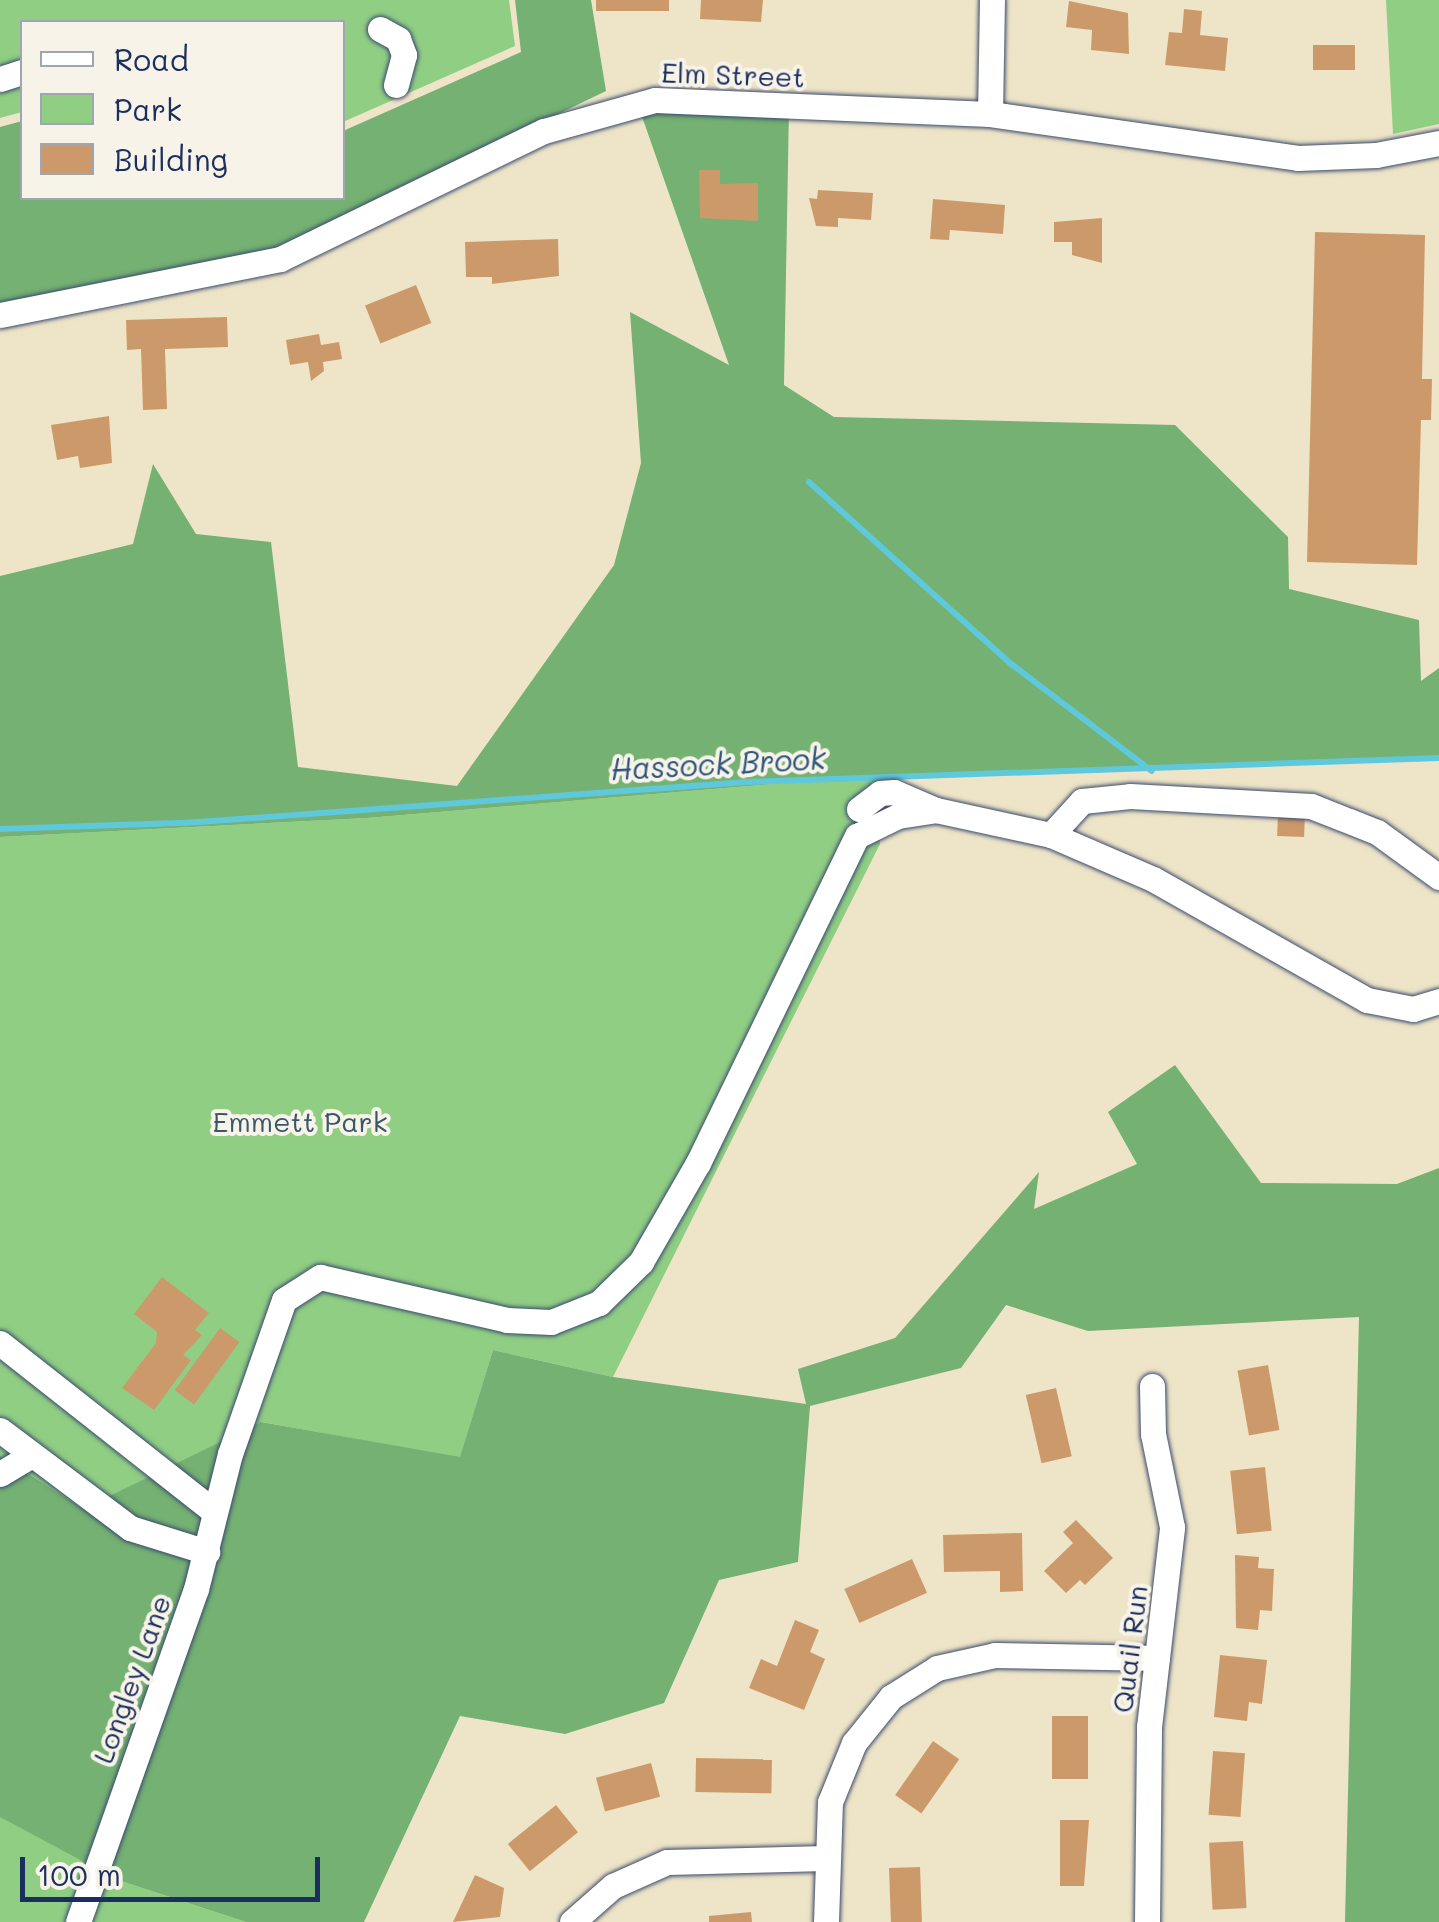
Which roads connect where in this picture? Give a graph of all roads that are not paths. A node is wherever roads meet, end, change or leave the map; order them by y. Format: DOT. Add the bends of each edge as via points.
graph roads {
  1 [pos="992,0"];
  2 [pos="380,29"];
  3 [pos="396,84"];
  4 [pos="990,114"];
  5 [pos="1439,143"];
  6 [pos="0,315"];
  7 [pos="859,809"];
  8 [pos="936,810"];
  9 [pos="1051,835"];
  10 [pos="1439,877"];
  11 [pos="1439,1001"];
  12 [pos="0,1342"];
  13 [pos="1152,1386"];
  14 [pos="0,1430"];
  15 [pos="32,1455"];
  16 [pos="0,1474"];
  17 [pos="215,1512"];
  18 [pos="207,1552"];
  19 [pos="1157,1658"];
  20 [pos="826,1858"];
  21 [pos="78,1922"];
  22 [pos="572,1922"];
  23 [pos="826,1922"];
  24 [pos="1147,1922"];
  1 -- 4 [label="street"];
  2 -- 3 [label="street" via="402,48 403,76"];
  4 -- 5 [label="street, Elm Street" via="1298,158"];
  4 -- 6 [label="street, Elm Street" via="706,98 619,106 544,131 280,259"];
  7 -- 8 [label="street" via="880,793 894,792"];
  8 -- 9 [label="street"];
  8 -- 17 [label="street, Longley Lane" via="898,816 857,836 698,1163 640,1262 613,1290 599,1303 551,1322 506,1320 320,1276 308,1279 284,1300 273,1324"];
  9 -- 10 [label="street" via="1082,801 1130,796 1311,806 1377,832"];
  9 -- 11 [label="street" via="1152,879 1367,1000 1412,1008"];
  12 -- 17 [label="street"];
  13 -- 19 [label="street, Quail Run" via="1153,1434 1172,1527"];
  14 -- 15 [label="street"];
  15 -- 16 [label="street"];
  15 -- 18 [label="street" via="130,1528"];
  17 -- 18 [label="street, Longley Lane"];
  18 -- 21 [label="street, Longley Lane"];
  19 -- 20 [label="street" via="995,1655 912,1680 872,1717 838,1776"];
  19 -- 24 [label="street, Quail Run" via="1148,1745"];
  20 -- 22 [label="street" via="667,1862 613,1886"];
  20 -- 23 [label="street"];
}
